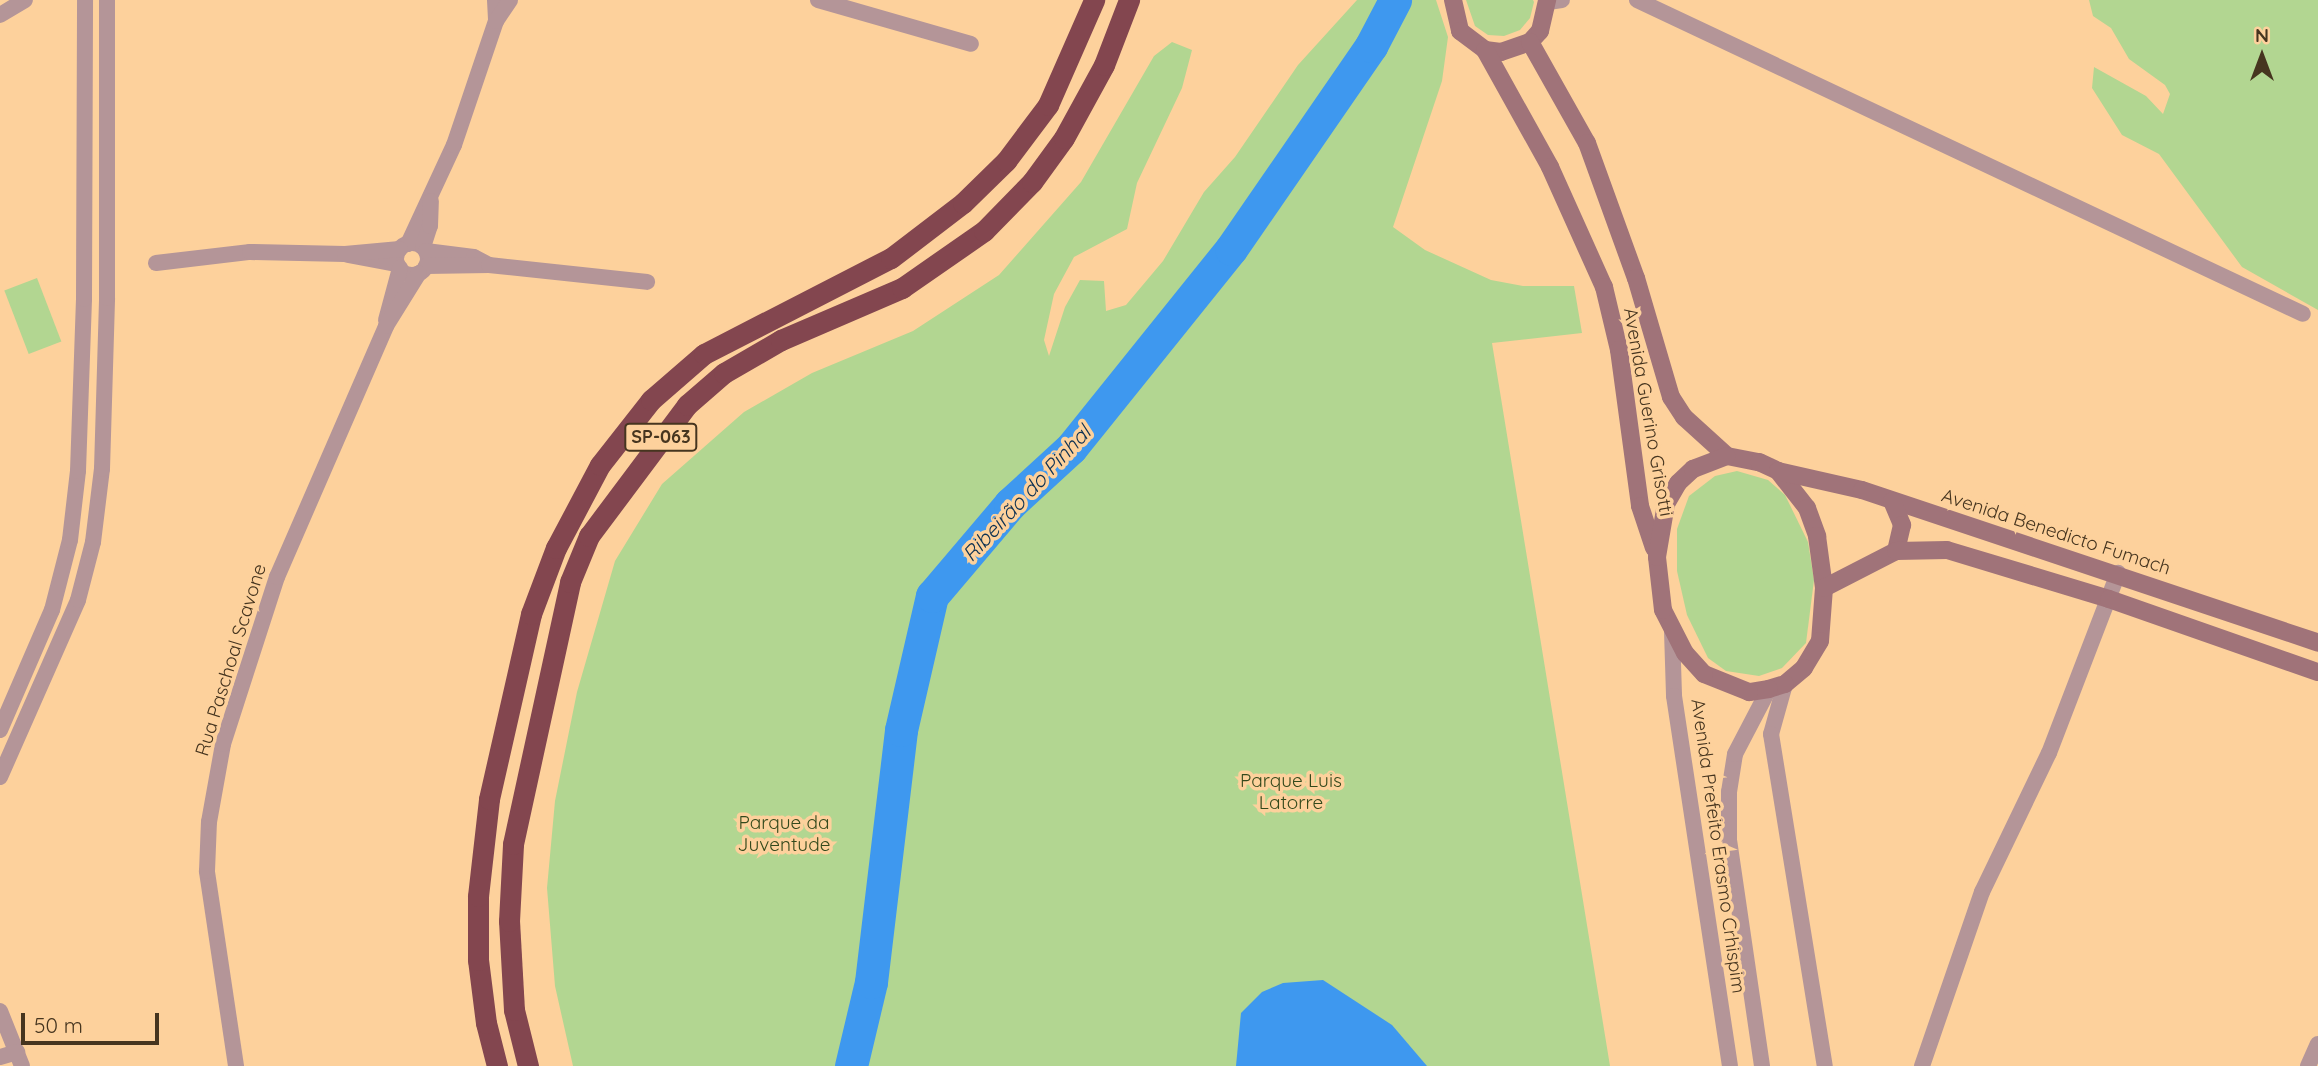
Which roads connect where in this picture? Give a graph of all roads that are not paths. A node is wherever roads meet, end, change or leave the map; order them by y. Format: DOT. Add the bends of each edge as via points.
graph roads {
  1 [pos="25,0"];
  2 [pos="85,0"];
  3 [pos="107,0"];
  4 [pos="495,0"];
  5 [pos="510,0"];
  6 [pos="818,0"];
  7 [pos="1094,0"];
  8 [pos="1129,0"];
  9 [pos="1452,0"];
  10 [pos="1636,0"];
  11 [pos="1552,1"];
  12 [pos="0,15"];
  13 [pos="496,21"];
  14 [pos="1530,42"];
  15 [pos="971,44"];
  16 [pos="1485,50"];
  17 [pos="412,258"];
  18 [pos="156,263"];
  19 [pos="647,282"];
  20 [pos="107,298"];
  21 [pos="84,299"];
  22 [pos="2303,314"];
  23 [pos="1727,456"];
  24 [pos="1778,471"];
  25 [pos="1892,500"];
  26 [pos="1896,551"];
  27 [pos="1657,557"];
  28 [pos="2118,573"];
  29 [pos="1824,588"];
  30 [pos="2109,599"];
  31 [pos="1672,631"];
  32 [pos="2318,643"];
  33 [pos="2318,672"];
  34 [pos="1777,686"];
  35 [pos="0,730"];
  36 [pos="0,777"];
  37 [pos="0,1011"];
  38 [pos="2318,1044"];
  39 [pos="0,1057"];
  40 [pos="20,1059"];
  41 [pos="236,1066"];
  42 [pos="497,1066"];
  43 [pos="528,1066"];
  44 [pos="1730,1066"];
  45 [pos="1762,1066"];
  46 [pos="1825,1066"];
  47 [pos="1922,1066"];
  48 [pos="2308,1066"];
  1 -- 12 [label="street"];
  2 -- 21 [label="street"];
  3 -- 20 [label="street"];
  4 -- 13 [label="street, Rua Paschoal Scavone"];
  5 -- 13 [label="street, Rua Paschoal Scavone"];
  6 -- 15 [label="street"];
  7 -- 42 [label="highway, SP-063" via="1048,105 1006,161 963,203 891,258 704,354 651,400 600,465 555,548 531,614 489,799 478,896 478,960 485,1023"];
  8 -- 43 [label="highway, SP-063" via="1104,65 1064,138 1032,182 984,231 902,288 780,340 724,373 687,405 589,536 570,582 513,844 509,921 513,997"];
  9 -- 16 [label="main road, Avenida Guerino Grisotti" via="1460,31"];
  10 -- 22 [label="street"];
  11 -- 14 [label="main road" via="1540,31"];
  13 -- 17 [label="street, Rua Paschoal Scavone" via="431,201 430,226"];
  14 -- 16 [label="main road" via="1500,52"];
  14 -- 23 [label="main road, Avenida Guerino Grisotti" via="1587,143 1636,278 1671,397 1684,417"];
  16 -- 27 [label="main road, Avenida Guerino Grisotti" via="1550,167 1604,287 1619,351 1640,506"];
  17 -- 18 [label="street" via="250,252"];
  17 -- 19 [label="street" via="474,257 489,265"];
  17 -- 41 [label="street, Rua Paschoal Scavone" via="277,577 223,744 209,822 207,872"];
  20 -- 21 [label="street"];
  20 -- 36 [label="street" via="102,468 93,542 69,622"];
  21 -- 35 [label="street" via="78,471 70,540 52,610"];
  23 -- 24 [label="main road"];
  23 -- 27 [label="main road" via="1693,470 1678,483 1666,504"];
  24 -- 25 [label="main road, Avenida Benedicto Fumach"];
  24 -- 29 [label="main road" via="1813,522"];
  25 -- 26 [label="main road" via="1902,525"];
  25 -- 28 [label="main road, Avenida Benedicto Fumach"];
  26 -- 29 [label="main road"];
  26 -- 30 [label="main road" via="1947,550"];
  27 -- 31 [label="main road" via="1662,610"];
  28 -- 30 [label="street"];
  28 -- 32 [label="main road, Avenida Benedicto Fumach"];
  29 -- 34 [label="main road" via="1819,642 1804,668"];
  30 -- 33 [label="main road"];
  30 -- 47 [label="street" via="2049,753 1982,892"];
  31 -- 34 [label="main road" via="1704,674 1749,692"];
  31 -- 44 [label="street, Avenida Prefeito Erasmo Crhispim" via="1674,696"];
  34 -- 45 [label="street, Avenida Prefeito Erasmo Crhispim" via="1735,754 1729,792 1729,841"];
  34 -- 46 [label="street" via="1771,734"];
  37 -- 40 [label="street"];
  38 -- 48 [label="street"];
  39 -- 40 [label="street"];
}
